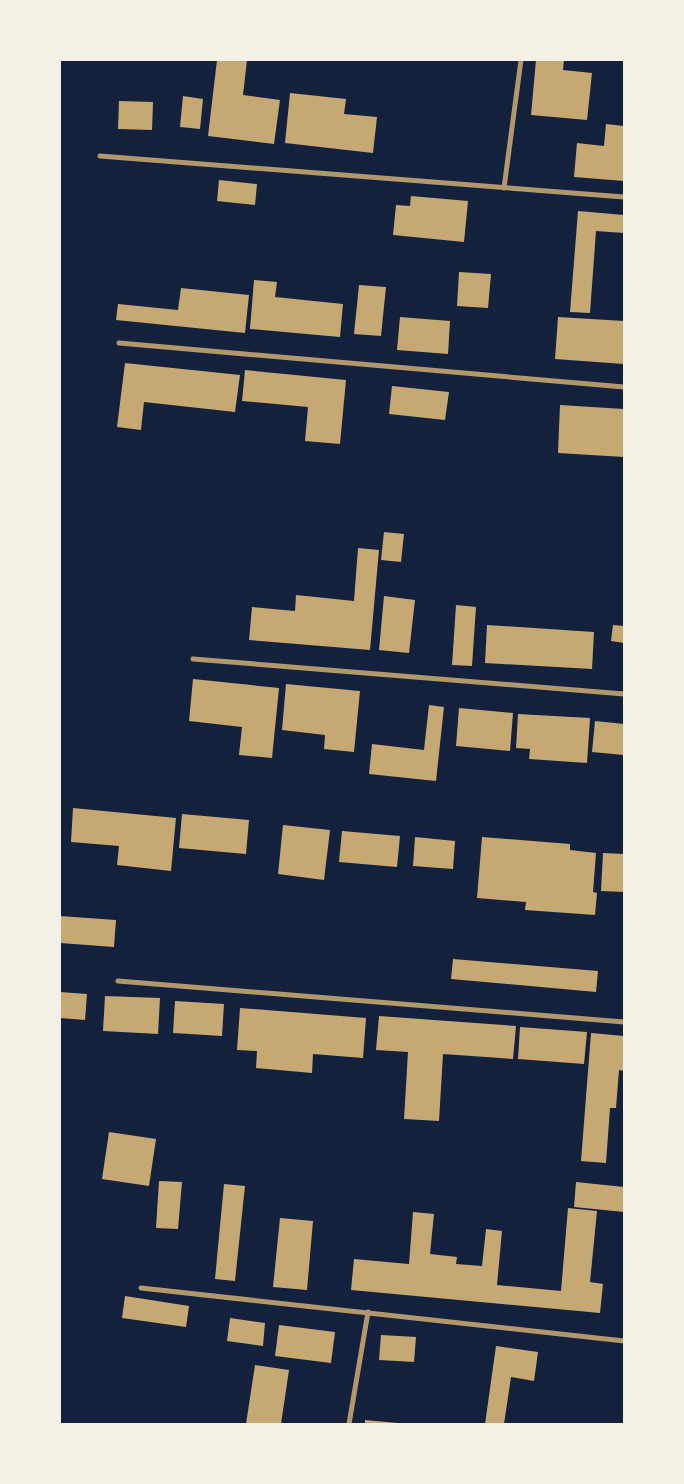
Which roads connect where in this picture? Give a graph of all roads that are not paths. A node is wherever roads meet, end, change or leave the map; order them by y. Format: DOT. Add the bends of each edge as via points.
graph roads {
  1 [pos="521,60"];
  2 [pos="100,156"];
  3 [pos="504,188"];
  4 [pos="624,197"];
  5 [pos="119,343"];
  6 [pos="624,388"];
  7 [pos="192,659"];
  8 [pos="624,694"];
  9 [pos="118,981"];
  10 [pos="624,1022"];
  11 [pos="141,1288"];
  12 [pos="368,1312"];
  13 [pos="624,1341"];
  14 [pos="349,1424"];
  1 -- 3 [label="street"];
  2 -- 3 [label="street"];
  3 -- 4 [label="street"];
  5 -- 6 [label="street"];
  7 -- 8 [label="street"];
  9 -- 10 [label="street"];
  11 -- 12 [label="street"];
  12 -- 13 [label="street"];
  12 -- 14 [label="street"];
}
